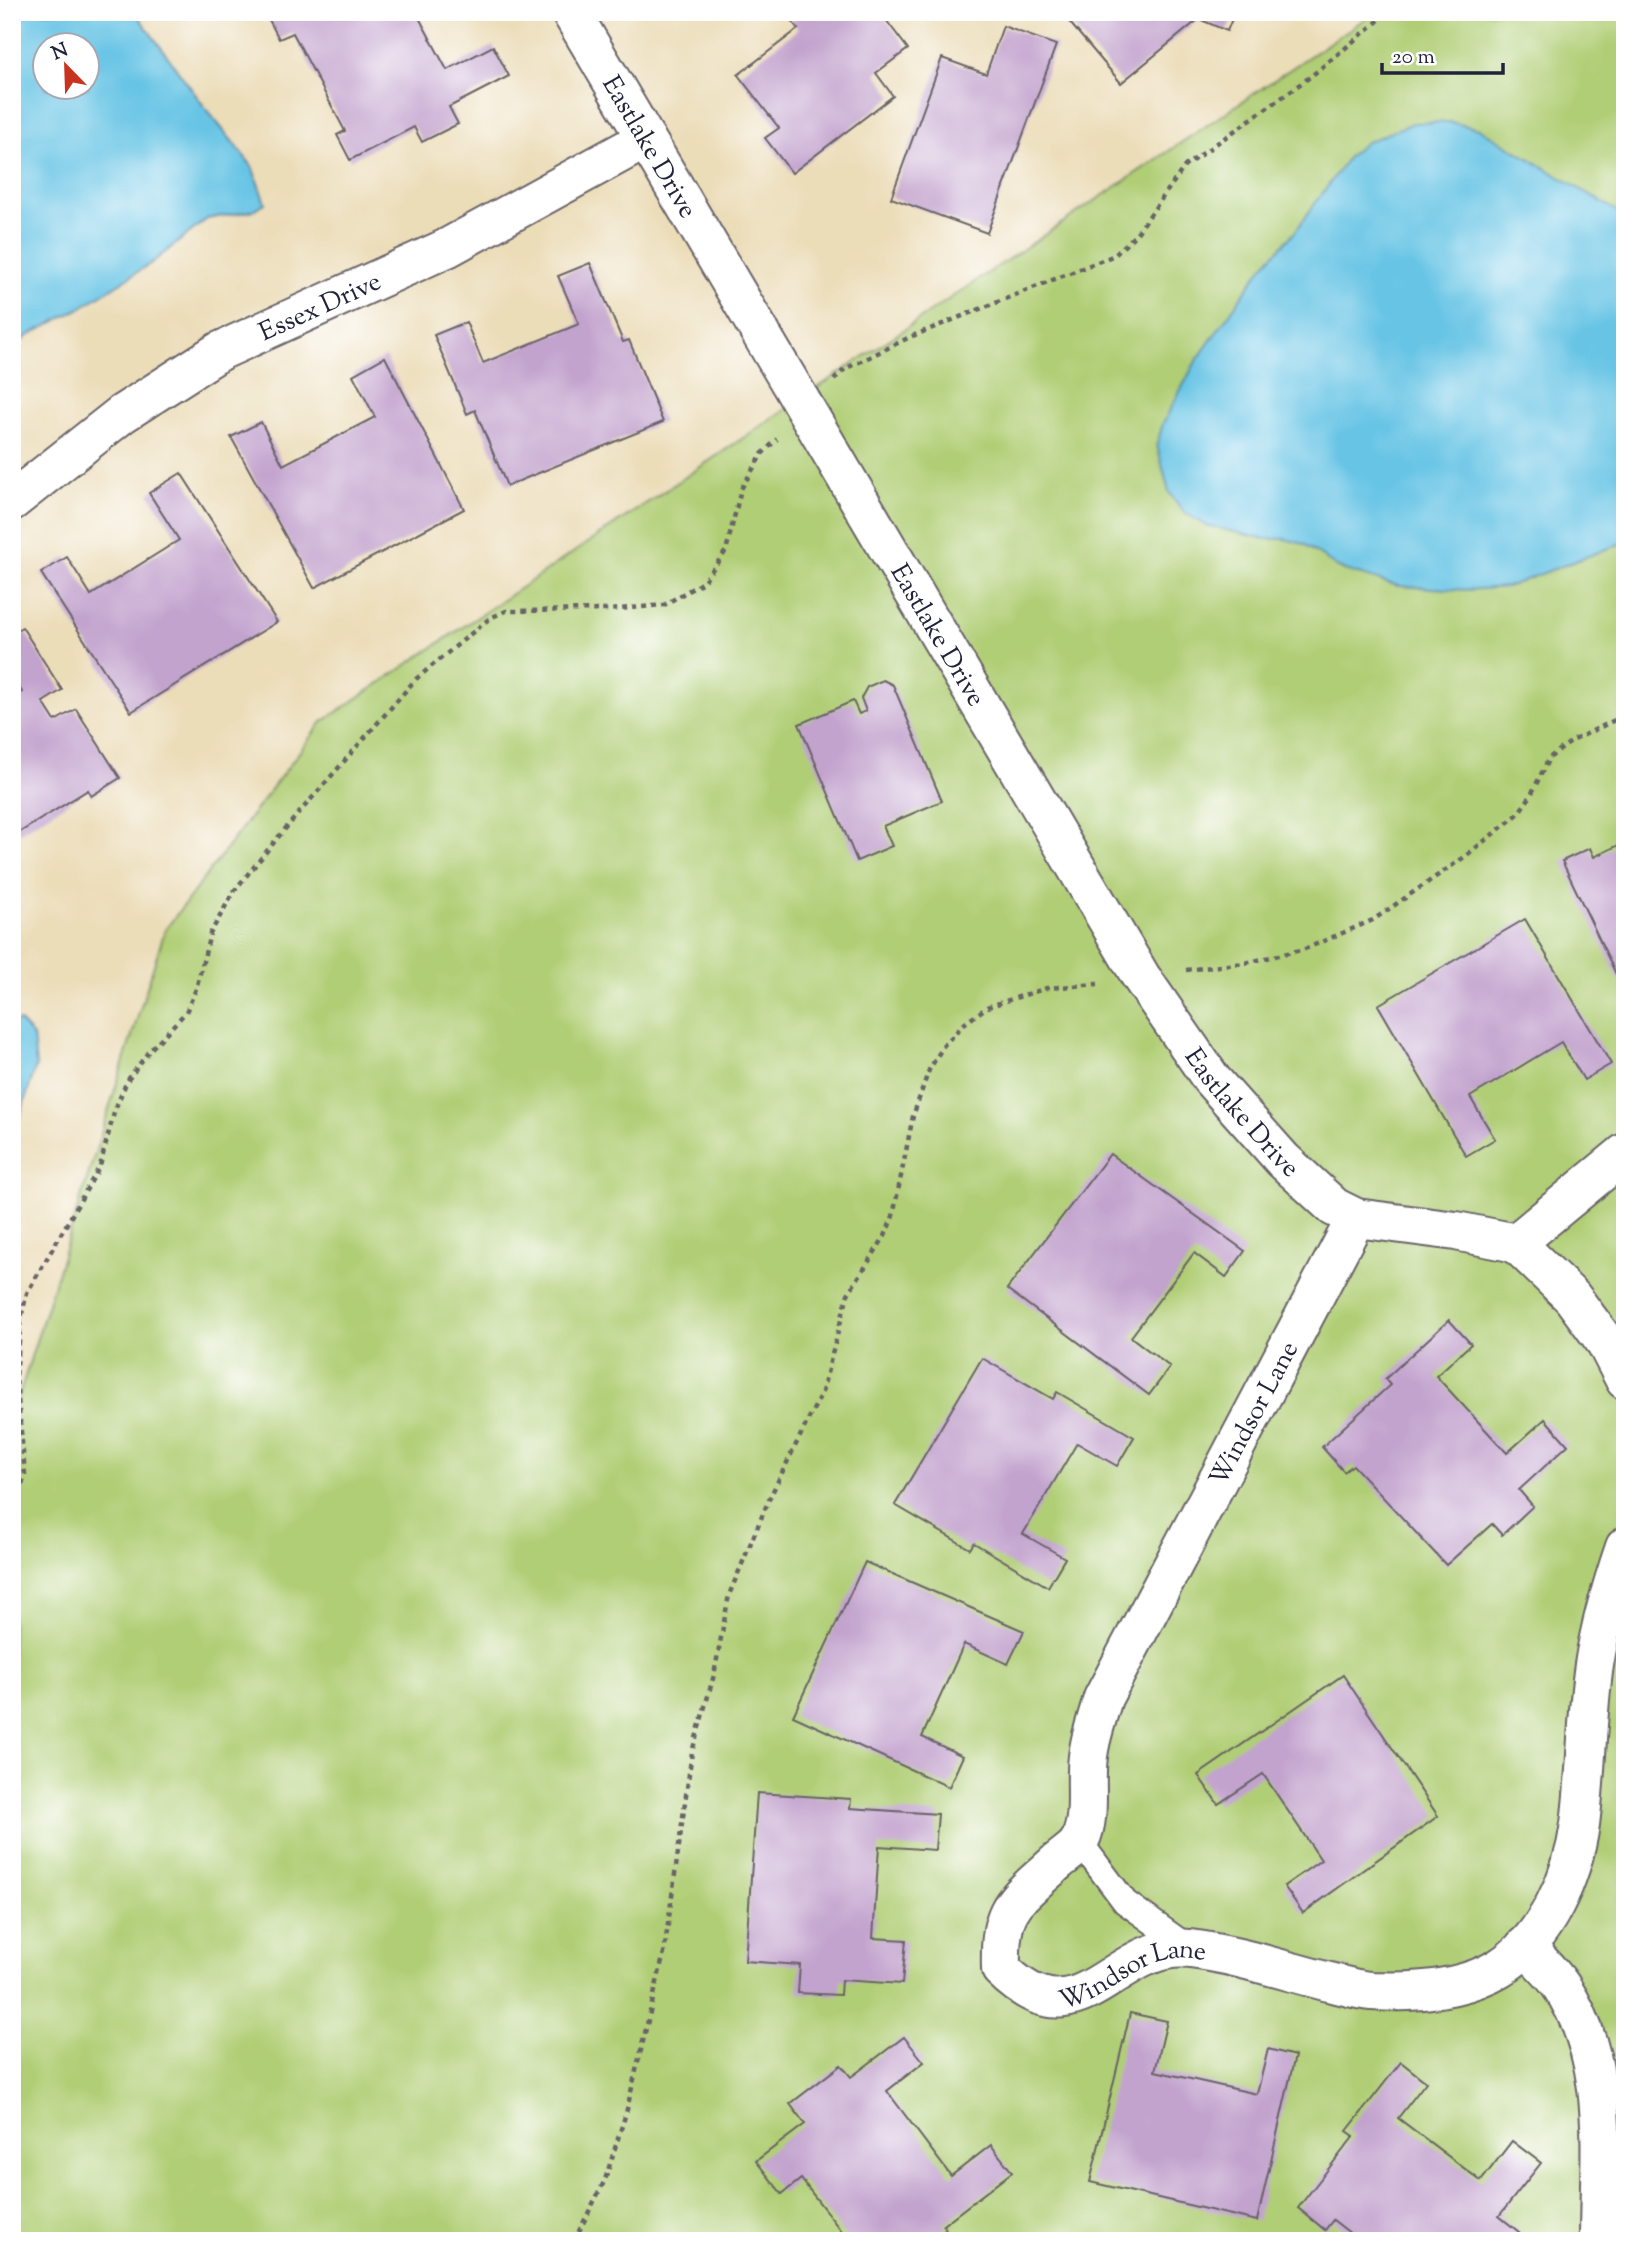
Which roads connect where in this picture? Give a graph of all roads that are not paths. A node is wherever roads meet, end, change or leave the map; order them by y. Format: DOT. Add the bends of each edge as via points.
graph roads {
  1 [pos="571,12"];
  2 [pos="646,139"];
  3 [pos="12,501"];
  4 [pos="1625,1153"];
  5 [pos="1356,1218"];
  6 [pos="1516,1243"];
  7 [pos="1625,1380"];
  8 [pos="1625,1547"];
  9 [pos="1080,1842"];
  10 [pos="1525,1946"];
  11 [pos="1189,1948"];
  12 [pos="1599,2241"];
  1 -- 2 [label="street, Eastlake Drive"];
  2 -- 3 [label="street, Essex Drive" via="447,248 220,351 122,414"];
  2 -- 5 [label="street, Eastlake Drive" via="1140,977 1212,1080 1256,1130 1334,1207"];
  4 -- 6 [label="street"];
  5 -- 6 [label="street"];
  5 -- 9 [label="street, Windsor Lane" via="1103,1698 1091,1738 1088,1801"];
  6 -- 7 [label="street" via="1572,1297"];
  8 -- 10 [label="street, Windsor Lane" via="1594,1664 1580,1825 1571,1861 1556,1901"];
  9 -- 11 [label="lane" via="1125,1902"];
  9 -- 11 [label="street, Windsor Lane" via="1025,1887 1009,1911 1000,1940 1001,1969 1022,1990 1049,1998 1077,1996 1154,1952"];
  10 -- 11 [label="street, Windsor Lane" via="1499,1968 1419,1992 1368,1991"];
  10 -- 12 [label="street" via="1564,1992 1595,2063 1600,2093"];
}
